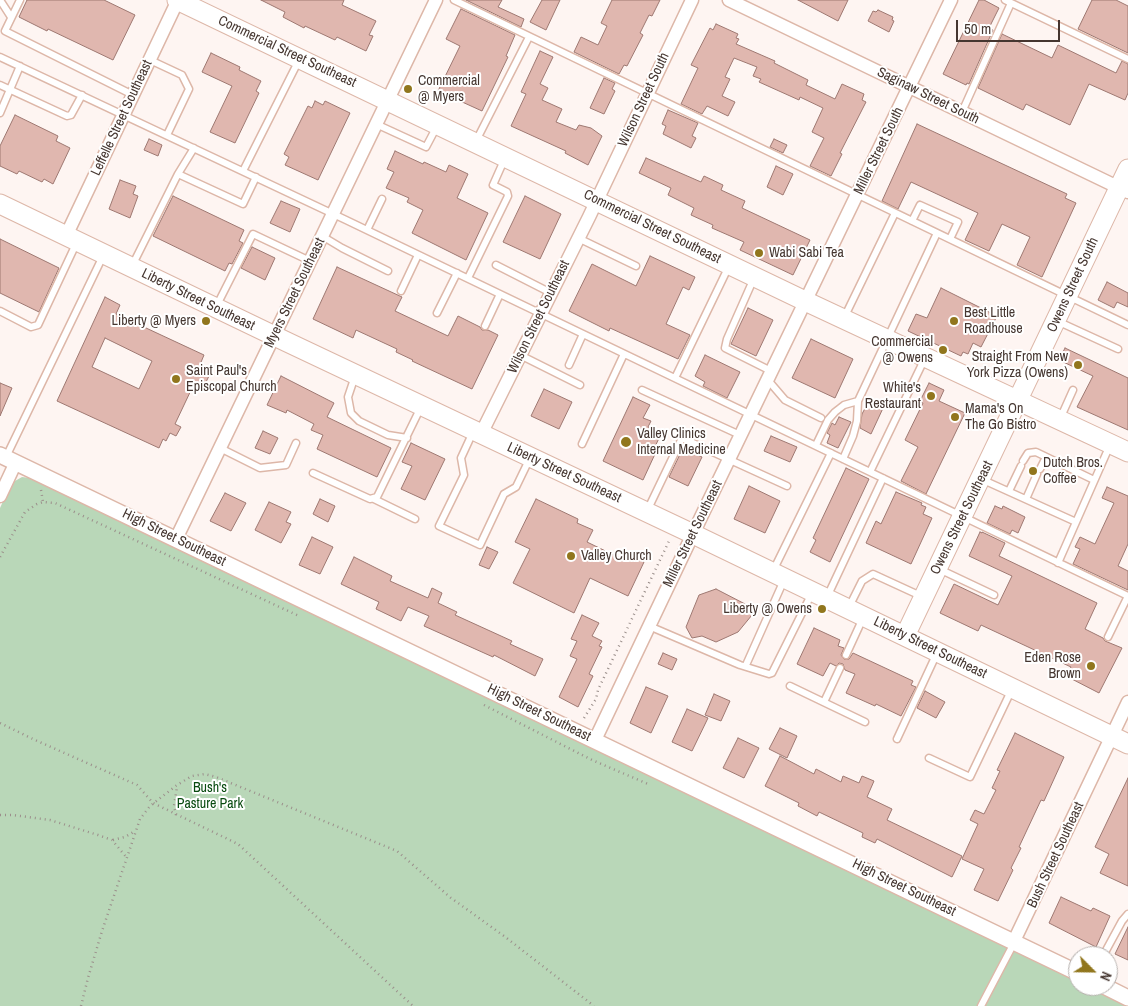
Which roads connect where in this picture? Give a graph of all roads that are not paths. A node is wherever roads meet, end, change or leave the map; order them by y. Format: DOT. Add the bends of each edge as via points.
graph roads {
  1 [pos="0,0"];
  2 [pos="20,0"];
  3 [pos="178,0"];
  4 [pos="436,0"];
  5 [pos="454,0"];
  6 [pos="692,0"];
  7 [pos="729,0"];
  8 [pos="951,0"];
  9 [pos="1008,1"];
  10 [pos="12,17"];
  11 [pos="529,37"];
  12 [pos="0,57"];
  13 [pos="300,59"];
  14 [pos="1128,59"];
  15 [pos="150,60"];
  16 [pos="20,66"];
  17 [pos="0,85"];
  18 [pos="910,87"];
  19 [pos="10,90"];
  20 [pos="648,93"];
  21 [pos="82,95"];
  22 [pos="133,95"];
  23 [pos="387,100"];
  24 [pos="962,112"];
  25 [pos="0,113"];
  26 [pos="124,115"];
  27 [pos="376,124"];
  28 [pos="438,124"];
  29 [pos="167,135"];
  30 [pos="476,142"];
  31 [pos="194,148"];
  32 [pos="506,157"];
  33 [pos="1128,169"];
  34 [pos="244,171"];
  35 [pos="178,174"];
  36 [pos="256,177"];
  37 [pos="1124,190"];
  38 [pos="857,194"];
  39 [pos="382,199"];
  40 [pos="597,200"];
  41 [pos="0,204"];
  42 [pos="895,212"];
  43 [pos="333,213"];
  44 [pos="912,221"];
  45 [pos="367,230"];
  46 [pos="937,233"];
  47 [pos="322,236"];
  48 [pos="72,238"];
  49 [pos="578,238"];
  50 [pos="950,239"];
  51 [pos="104,254"];
  52 [pos="418,255"];
  53 [pos="310,261"];
  54 [pos="496,265"];
  55 [pos="730,265"];
  56 [pos="636,266"];
  57 [pos="131,267"];
  58 [pos="388,271"];
  59 [pos="457,273"];
  60 [pos="755,277"];
  61 [pos="468,278"];
  62 [pos="401,291"];
  63 [pos="551,293"];
  64 [pos="500,294"];
  65 [pos="1068,296"];
  66 [pos="805,301"];
  67 [pos="216,308"];
  68 [pos="0,311"];
  69 [pos="437,313"];
  70 [pos="541,314"];
  71 [pos="843,319"];
  72 [pos="1056,320"];
  73 [pos="1128,325"];
  74 [pos="485,326"];
  75 [pos="583,334"];
  76 [pos="274,336"];
  77 [pos="888,340"];
  78 [pos="1118,349"];
  79 [pos="624,354"];
  80 [pos="520,356"];
  81 [pos="925,357"];
  82 [pos="569,365"];
  83 [pos="356,375"];
  84 [pos="769,375"];
  85 [pos="675,378"];
  86 [pos="580,385"];
  87 [pos="642,390"];
  88 [pos="1073,390"];
  89 [pos="1018,400"];
  90 [pos="858,401"];
  91 [pos="422,406"];
  92 [pos="750,414"];
  93 [pos="821,418"];
  94 [pos="1059,420"];
  95 [pos="478,432"];
  96 [pos="740,435"];
  97 [pos="407,438"];
  98 [pos="296,443"];
  99 [pos="582,444"];
  100 [pos="816,446"];
  101 [pos="220,448"];
  102 [pos="1123,449"];
  103 [pos="831,453"];
  104 [pos="530,457"];
  105 [pos="1046,457"];
  106 [pos="7,458"];
  107 [pos="729,459"];
  108 [pos="843,459"];
  109 [pos="870,472"];
  110 [pos="313,473"];
  111 [pos="883,478"];
  112 [pos="981,478"];
  113 [pos="1094,480"];
  114 [pos="787,486"];
  115 [pos="1009,491"];
  116 [pos="0,496"];
  117 [pos="374,499"];
  118 [pos="1026,499"];
  119 [pos="646,512"];
  120 [pos="962,517"];
  121 [pos="415,519"];
  122 [pos="1076,522"];
  123 [pos="692,534"];
  124 [pos="176,539"];
  125 [pos="1058,563"];
  126 [pos="938,568"];
  127 [pos="779,576"];
  128 [pos="820,595"];
  129 [pos="994,595"];
  130 [pos="1128,596"];
  131 [pos="924,598"];
  132 [pos="856,613"];
  133 [pos="649,626"];
  134 [pos="905,636"];
  135 [pos="1108,637"];
  136 [pos="938,652"];
  137 [pos="846,655"];
  138 [pos="746,665"];
  139 [pos="840,668"];
  140 [pos="790,686"];
  141 [pos="1013,688"];
  142 [pos="824,702"];
  143 [pos="1128,702"];
  144 [pos="865,722"];
  145 [pos="897,739"];
  146 [pos="594,740"];
  147 [pos="1120,740"];
  148 [pos="929,758"];
  149 [pos="1128,914"];
  150 [pos="1014,941"];
  151 [pos="1108,946"];
  152 [pos="1068,968"];
  153 [pos="981,1006"];
  1 -- 10 [label="lane"];
  2 -- 10 [label="lane"];
  3 -- 13 [label="main road, Commercial Street Southeast"];
  3 -- 15 [label="street, Leffelle Street Southeast"];
  4 -- 23 [label="street, Myers Street Southeast"];
  5 -- 11 [label="lane"];
  6 -- 20 [label="street, Wilson Street South"];
  7 -- 18 [label="street, Saginaw Street South"];
  8 -- 18 [label="street, Miller Street South"];
  9 -- 14 [label="lane"];
  9 -- 24 [label="lane"];
  10 -- 22 [label="lane" via="5,31"];
  11 -- 20 [label="lane"];
  11 -- 30 [label="lane"];
  12 -- 16 [label="lane"];
  13 -- 23 [label="main road, Commercial Street Southeast"];
  13 -- 34 [label="lane"];
  15 -- 22 [label="street, Leffelle Street Southeast"];
  15 -- 29 [label="lane" via="182,75 189,89"];
  16 -- 19 [label="lane"];
  16 -- 21 [label="lane"];
  17 -- 19 [label="lane"];
  18 -- 24 [label="street, Saginaw Street South"];
  18 -- 38 [label="street, Miller Street South"];
  19 -- 21 [label="lane" via="67,116 71,115"];
  19 -- 25 [label="lane"];
  20 -- 38 [label="lane"];
  20 -- 40 [label="street, Wilson Street South"];
  21 -- 26 [label="lane"];
  22 -- 26 [label="street, Leffelle Street Southeast"];
  23 -- 27 [label="street, Myers Street Southeast"];
  23 -- 28 [label="main road, Commercial Street Southeast"];
  24 -- 37 [label="street, Saginaw Street South"];
  26 -- 29 [label="lane"];
  26 -- 48 [label="street, Leffelle Street Southeast"];
  27 -- 28 [label="lane" via="426,147"];
  27 -- 43 [label="street, Myers Street Southeast"];
  28 -- 30 [label="main road, Commercial Street Southeast"];
  29 -- 31 [label="lane"];
  30 -- 32 [label="main road, Commercial Street Southeast"];
  31 -- 34 [label="lane"];
  31 -- 35 [label="lane"];
  32 -- 40 [label="main road, Commercial Street Southeast"];
  32 -- 61 [label="lane" via="493,185 507,192 508,196"];
  33 -- 37 [label="main road, Owens Street South"];
  34 -- 36 [label="lane"];
  35 -- 36 [label="lane" via="243,204"];
  35 -- 57 [label="lane"];
  36 -- 43 [label="lane"];
  37 -- 65 [label="main road, Owens Street South"];
  38 -- 42 [label="lane"];
  38 -- 66 [label="street, Miller Street South"];
  39 -- 45 [label="lane"];
  40 -- 49 [label="street, Wilson Street Southeast"];
  40 -- 55 [label="main road, Commercial Street Southeast"];
  41 -- 48 [label="main road, Liberty Street Southeast"];
  42 -- 44 [label="lane"];
  42 -- 71 [label="lane"];
  43 -- 45 [label="lane"];
  43 -- 47 [label="street, Myers Street Southeast"];
  44 -- 46 [label="lane"];
  44 -- 50 [label="lane" via="920,206 958,222"];
  45 -- 52 [label="lane"];
  46 -- 50 [label="lane"];
  46 -- 77 [label="lane"];
  47 -- 53 [label="street, Myers Street Southeast"];
  47 -- 58 [label="lane"];
  48 -- 51 [label="main road, Liberty Street Southeast"];
  48 -- 68 [label="lane" via="38,325 31,327"];
  49 -- 56 [label="lane"];
  49 -- 63 [label="street, Wilson Street Southeast"];
  50 -- 65 [label="lane"];
  51 -- 57 [label="main road, Liberty Street Southeast"];
  51 -- 106 [label="lane"];
  52 -- 59 [label="lane"];
  52 -- 62 [label="lane"];
  53 -- 67 [label="lane" via="253,234"];
  53 -- 76 [label="street, Myers Street Southeast"];
  54 -- 63 [label="lane"];
  55 -- 60 [label="main road, Commercial Street Southeast"];
  55 -- 85 [label="lane"];
  57 -- 67 [label="main road, Liberty Street Southeast"];
  59 -- 61 [label="lane"];
  59 -- 69 [label="lane"];
  60 -- 66 [label="main road, Commercial Street Southeast"];
  60 -- 84 [label="lane" via="725,348"];
  61 -- 64 [label="lane"];
  63 -- 70 [label="street, Wilson Street Southeast"];
  64 -- 70 [label="lane"];
  64 -- 74 [label="lane"];
  65 -- 72 [label="main road, Owens Street South"];
  65 -- 73 [label="lane"];
  66 -- 71 [label="main road, Commercial Street Southeast"];
  66 -- 84 [label="street, Miller Street Southeast"];
  67 -- 76 [label="main road, Liberty Street Southeast"];
  70 -- 75 [label="lane"];
  70 -- 80 [label="street, Wilson Street Southeast"];
  71 -- 77 [label="main road, Commercial Street Southeast"];
  72 -- 78 [label="lane"];
  72 -- 89 [label="main road, Owens Street South"];
  75 -- 79 [label="lane"];
  75 -- 82 [label="lane"];
  76 -- 83 [label="main road, Liberty Street Southeast"];
  76 -- 101 [label="street, Myers Street Southeast"];
  77 -- 81 [label="main road, Commercial Street Southeast"];
  77 -- 90 [label="lane"];
  79 -- 85 [label="lane"];
  79 -- 99 [label="lane"];
  80 -- 86 [label="lane"];
  80 -- 95 [label="street, Wilson Street Southeast"];
  81 -- 89 [label="main road, Commercial Street Southeast"];
  81 -- 109 [label="lane"];
  83 -- 91 [label="main road, Liberty Street Southeast"];
  83 -- 97 [label="lane" via="348,397 352,413 359,421 388,435"];
  84 -- 92 [label="street, Miller Street Southeast"];
  84 -- 93 [label="lane" via="785,400"];
  85 -- 92 [label="lane"];
  87 -- 96 [label="lane"];
  88 -- 94 [label="lane"];
  89 -- 94 [label="main road, Commercial Street Southeast"];
  89 -- 112 [label="main road, Owens Street Southeast"];
  90 -- 100 [label="lane" via="844,405 828,420"];
  90 -- 108 [label="lane" via="857,421"];
  91 -- 95 [label="main road, Liberty Street Southeast"];
  91 -- 97 [label="lane"];
  92 -- 96 [label="street, Miller Street Southeast"];
  92 -- 100 [label="lane"];
  94 -- 102 [label="main road, Commercial Street Southeast"];
  95 -- 104 [label="main road, Liberty Street Southeast"];
  95 -- 104 [label="lane" via="462,458 464,474 439,526 480,545 504,494 516,486"];
  96 -- 107 [label="street, Miller Street Southeast"];
  97 -- 117 [label="lane"];
  98 -- 101 [label="lane" via="286,465 260,468"];
  100 -- 103 [label="lane"];
  101 -- 124 [label="street, Myers Street Southeast"];
  102 -- 113 [label="lane"];
  103 -- 108 [label="lane"];
  103 -- 127 [label="lane"];
  104 -- 119 [label="main road, Liberty Street Southeast"];
  105 -- 113 [label="lane"];
  105 -- 115 [label="lane" via="1028,452"];
  105 -- 118 [label="lane"];
  106 -- 116 [label="street"];
  106 -- 124 [label="street, High Street Southeast"];
  107 -- 114 [label="lane"];
  107 -- 119 [label="lane" via="682,438"];
  107 -- 123 [label="street, Miller Street Southeast"];
  108 -- 109 [label="lane"];
  109 -- 111 [label="lane"];
  110 -- 117 [label="lane"];
  111 -- 120 [label="lane"];
  111 -- 128 [label="lane"];
  112 -- 115 [label="lane"];
  112 -- 120 [label="main road, Owens Street Southeast"];
  113 -- 122 [label="lane"];
  115 -- 118 [label="lane"];
  117 -- 121 [label="lane"];
  118 -- 122 [label="lane"];
  119 -- 123 [label="main road, Liberty Street Southeast"];
  120 -- 125 [label="lane"];
  120 -- 126 [label="main road, Owens Street Southeast"];
  122 -- 125 [label="lane"];
  123 -- 127 [label="main road, Liberty Street Southeast"];
  123 -- 133 [label="street, Miller Street Southeast"];
  124 -- 146 [label="street, High Street Southeast"];
  125 -- 130 [label="lane"];
  126 -- 129 [label="lane"];
  126 -- 131 [label="main road, Owens Street Southeast"];
  127 -- 128 [label="main road, Liberty Street Southeast"];
  127 -- 138 [label="lane"];
  128 -- 132 [label="main road, Liberty Street Southeast"];
  128 -- 138 [label="lane" via="772,673"];
  130 -- 135 [label="lane"];
  131 -- 132 [label="lane" via="872,574 862,582"];
  131 -- 134 [label="main road, Owens Street Southeast"];
  132 -- 134 [label="main road, Liberty Street Southeast"];
  132 -- 137 [label="lane"];
  133 -- 138 [label="lane"];
  133 -- 146 [label="street, Miller Street Southeast"];
  134 -- 136 [label="main road, Liberty Street Southeast"];
  136 -- 141 [label="main road, Liberty Street Southeast"];
  136 -- 145 [label="lane"];
  139 -- 142 [label="lane"];
  140 -- 142 [label="lane"];
  141 -- 147 [label="main road, Liberty Street Southeast"];
  141 -- 148 [label="lane" via="970,777"];
  142 -- 144 [label="lane"];
  143 -- 147 [label="street, Bush Street Southeast"];
  146 -- 150 [label="street, High Street Southeast"];
  147 -- 150 [label="street, Bush Street Southeast"];
  149 -- 151 [label="lane"];
  150 -- 152 [label="street, High Street Southeast"];
  150 -- 153 [label="lane, Bush Street Southeast"];
}
